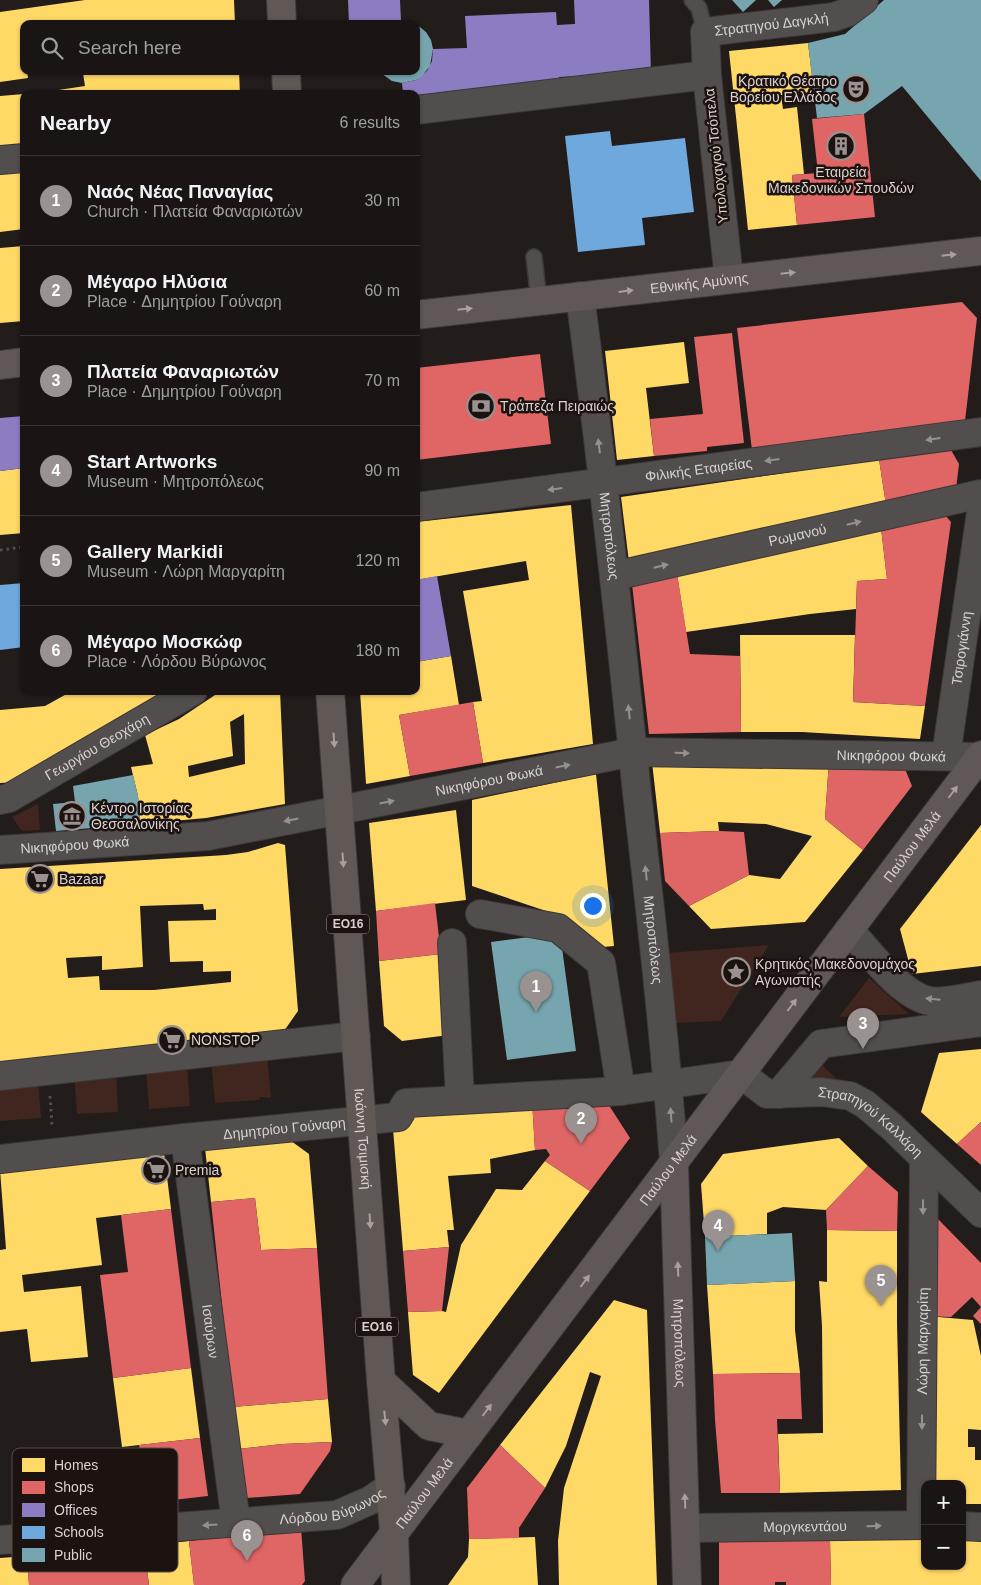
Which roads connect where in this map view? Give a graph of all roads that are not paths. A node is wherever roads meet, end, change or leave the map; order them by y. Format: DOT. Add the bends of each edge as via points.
graph roads {
  1 [pos="281,0"];
  2 [pos="692,0"];
  3 [pos="864,0"];
  4 [pos="282,20"];
  5 [pos="705,32"];
  6 [pos="286,75"];
  7 [pos="707,75"];
  8 [pos="287,90"];
  9 [pos="420,110"];
  10 [pos="20,158"];
  11 [pos="0,160"];
  12 [pos="981,251"];
  13 [pos="534,257"];
  14 [pos="728,279"];
  15 [pos="580,296"];
  16 [pos="539,301"];
  17 [pos="420,315"];
  18 [pos="20,362"];
  19 [pos="0,365"];
  20 [pos="981,432"];
  21 [pos="604,483"];
  22 [pos="981,494"];
  23 [pos="420,506"];
  24 [pos="981,512"];
  25 [pos="614,576"];
  26 [pos="186,695"];
  27 [pos="330,695"];
  28 [pos="633,752"];
  29 [pos="946,756"];
  30 [pos="981,756"];
  31 [pos="0,800"];
  32 [pos="339,811"];
  33 [pos="0,850"];
  34 [pos="480,914"];
  35 [pos="849,930"];
  36 [pos="452,943"];
  37 [pos="981,995"];
  38 [pos="981,1022"];
  39 [pos="356,1036"];
  40 [pos="741,1074"];
  41 [pos="0,1076"];
  42 [pos="668,1085"];
  43 [pos="621,1091"];
  44 [pos="779,1094"];
  45 [pos="460,1100"];
  46 [pos="363,1120"];
  47 [pos="185,1138"];
  48 [pos="0,1159"];
  49 [pos="924,1159"];
  50 [pos="674,1163"];
  51 [pos="981,1213"];
  52 [pos="381,1381"];
  53 [pos="469,1434"];
  54 [pos="923,1480"];
  55 [pos="391,1486"];
  56 [pos="236,1524"];
  57 [pos="921,1525"];
  58 [pos="966,1526"];
  59 [pos="981,1527"];
  60 [pos="178,1528"];
  61 [pos="686,1528"];
  62 [pos="394,1533"];
  63 [pos="355,1585"];
  64 [pos="396,1585"];
  65 [pos="688,1585"];
  1 -- 4 [label="main road"];
  2 -- 5 [label="lane" via="699,8"];
  3 -- 5 [label="street, Στρατηγού Δαγκλή" via="848,12 834,17"];
  5 -- 7 [label="street, Υπολοχαγού Τσόπελα"];
  6 -- 8 [label="main road"];
  7 -- 9 [label="street"];
  7 -- 14 [label="street, Υπολοχαγού Τσόπελα"];
  10 -- 11 [label="street"];
  14 -- 12 [label="main road, Εθνικής Αμύνης, one-way"];
  13 -- 16 [label="lane"];
  15 -- 14 [label="main road, Εθνικής Αμύνης, one-way"];
  15 -- 16 [label="main road, Εθνικής Αμύνης"];
  21 -- 15 [label="street, Μητροπόλεως, one-way"];
  17 -- 16 [label="main road, Εθνικής Αμύνης, one-way"];
  18 -- 19 [label="main road"];
  20 -- 21 [label="street, Φιλικής Εταιρείας, one-way"];
  21 -- 23 [label="street, Φιλικής Εταιρείας, one-way"];
  21 -- 25 [label="street, Μητροπόλεως"];
  25 -- 22 [label="street, Ρωμανού, one-way"];
  24 -- 29 [label="street, Τσιρογιάννη"];
  28 -- 25 [label="street, Μητροπόλεως, one-way"];
  26 -- 31 [label="street, Γεωργίου Θεοχάρη" via="9,798"];
  27 -- 32 [label="main road, Ιωάννη Τσιμισκή / ΕΟ16, one-way"];
  28 -- 29 [label="street, Νικηφόρου Φωκά, one-way"];
  32 -- 28 [label="street, Νικηφόρου Φωκά, one-way"];
  42 -- 28 [label="street, Μητροπόλεως, one-way"];
  29 -- 30 [label="street, Νικηφόρου Φωκά"];
  35 -- 30 [label="main road, Παύλου Μελά, one-way"];
  32 -- 33 [label="street, Νικηφόρου Φωκά, one-way" via="208,836"];
  32 -- 39 [label="main road, Ιωάννη Τσιμισκή / ΕΟ16, one-way"];
  34 -- 43 [label="street" via="558,928 601,963"];
  37 -- 35 [label="street, one-way" via="931,1001 909,993"];
  40 -- 35 [label="main road, Παύλου Μελά, one-way"];
  36 -- 45 [label="street"];
  38 -- 44 [label="street" via="821,1044"];
  39 -- 41 [label="street"];
  39 -- 46 [label="main road, Ιωάννη Τσιμισκή / ΕΟ16"];
  40 -- 42 [label="street, Δημητρίου Γούναρη"];
  40 -- 44 [label="street, Στρατηγού Καλλάρη" via="767,1094"];
  40 -- 50 [label="main road, Παύλου Μελά"];
  42 -- 43 [label="street, Δημητρίου Γούναρη"];
  50 -- 42 [label="street, Μητροπόλεως, one-way"];
  43 -- 45 [label="street, Δημητρίου Γούναρη"];
  44 -- 49 [label="street, Στρατηγού Καλλάρη" via="822,1092 850,1096 885,1120"];
  45 -- 46 [label="street, Δημητρίου Γούναρη" via="406,1103 398,1118"];
  46 -- 47 [label="street, Δημητρίου Γούναρη"];
  46 -- 52 [label="main road, Ιωάννη Τσιμισκή / ΕΟ16, one-way"];
  47 -- 48 [label="street, Δημητρίου Γούναρη"];
  47 -- 56 [label="street, Ισαύρων"];
  49 -- 51 [label="street, Στρατηγού Καλλάρη"];
  49 -- 54 [label="street, Λώρη Μαργαρίτη, one-way"];
  53 -- 50 [label="main road, Παύλου Μελά, one-way"];
  61 -- 50 [label="main road, Μητροπόλεως, one-way"];
  52 -- 53 [label="main road" via="429,1426"];
  52 -- 55 [label="main road, Ιωάννη Τσιμισκή / ΕΟ16, one-way"];
  53 -- 62 [label="main road, Παύλου Μελά"];
  55 -- 56 [label="street, Λόρδου Βύρωνος" via="371,1500 337,1515"];
  55 -- 62 [label="main road, Ιωάννη Τσιμισκή / ΕΟ16"];
  56 -- 60 [label="street, Λόρδου Βύρωνος, one-way"];
  61 -- 57 [label="street, Μοργκεντάου, one-way"];
  58 -- 59 [label="street"];
  61 -- 65 [label="main road, Μητροπόλεως"];
  62 -- 63 [label="main road, Παύλου Μελά"];
  62 -- 64 [label="main road, Ιωάννη Τσιμισκή / ΕΟ16"];
}
